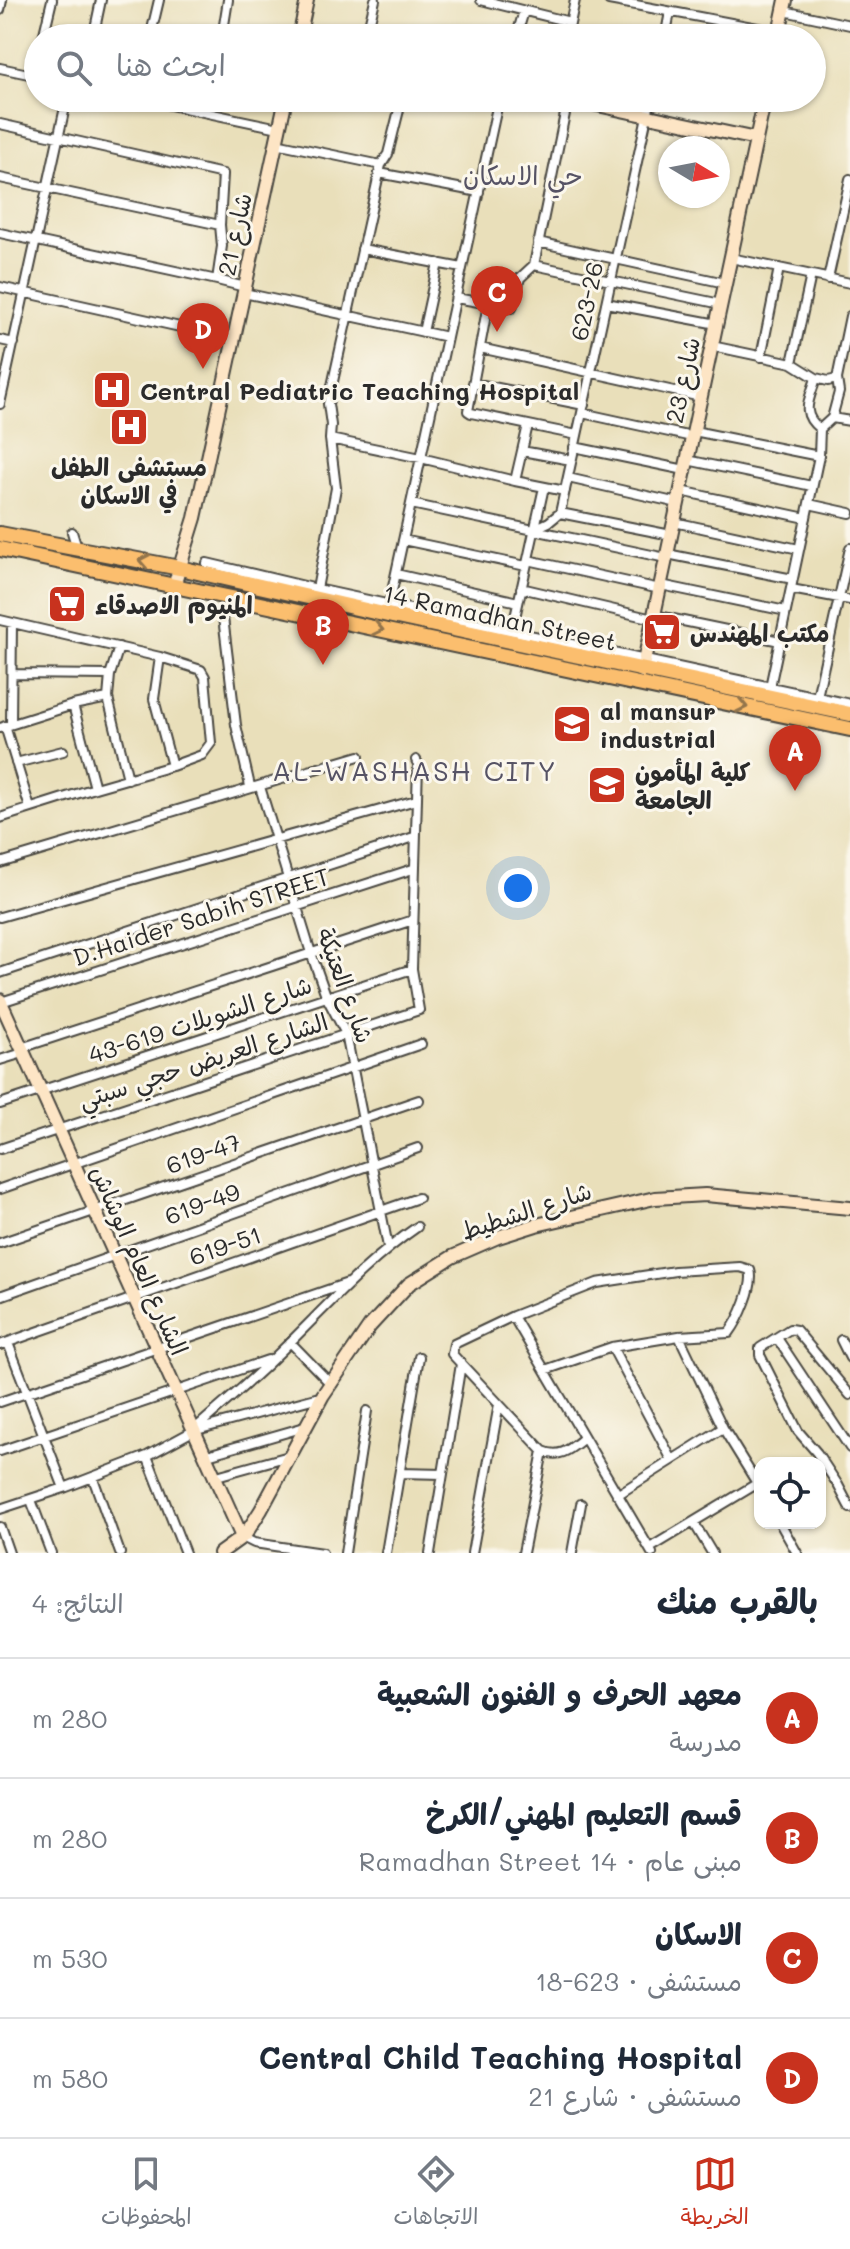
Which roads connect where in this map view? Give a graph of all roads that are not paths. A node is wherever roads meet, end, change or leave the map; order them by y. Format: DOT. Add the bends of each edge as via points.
graph roads {
  1 [pos="2,0"];
  2 [pos="52,0"];
  3 [pos="101,0"];
  4 [pos="159,0"];
  5 [pos="228,0"];
  6 [pos="307,0"];
  7 [pos="375,0"];
  8 [pos="481,0"];
  9 [pos="575,0"];
  10 [pos="609,0"];
  11 [pos="669,0"];
  12 [pos="785,6"];
  13 [pos="0,10"];
  14 [pos="524,11"];
  15 [pos="668,12"];
  16 [pos="570,22"];
  17 [pos="46,24"];
  18 [pos="96,24"];
  19 [pos="153,24"];
  20 [pos="224,24"];
  21 [pos="302,24"];
  22 [pos="369,24"];
  23 [pos="520,24"];
  24 [pos="667,24"];
  25 [pos="725,24"];
  26 [pos="850,25"];
  27 [pos="0,68"];
  28 [pos="24,73"];
  29 [pos="64,112"];
  30 [pos="203,112"];
  31 [pos="283,112"];
  32 [pos="399,112"];
  33 [pos="496,112"];
  34 [pos="563,112"];
  35 [pos="634,112"];
  36 [pos="649,112"];
  37 [pos="762,112"];
  38 [pos="648,115"];
  39 [pos="0,124"];
  40 [pos="279,128"];
  41 [pos="59,137"];
  42 [pos="756,139"];
  43 [pos="276,143"];
  44 [pos="380,169"];
  45 [pos="0,178"];
  46 [pos="850,179"];
  47 [pos="47,188"];
  48 [pos="479,192"];
  49 [pos="220,225"];
  50 [pos="0,233"];
  51 [pos="36,241"];
  52 [pos="538,242"];
  53 [pos="362,249"];
  54 [pos="731,258"];
  55 [pos="616,259"];
  56 [pos="438,263"];
  57 [pos="534,265"];
  58 [pos="462,268"];
  59 [pos="779,268"];
  60 [pos="811,275"];
  61 [pos="828,279"];
  62 [pos="217,280"];
  63 [pos="611,281"];
  64 [pos="725,283"];
  65 [pos="850,283"];
  66 [pos="0,287"];
  67 [pos="244,290"];
  68 [pos="25,292"];
  69 [pos="456,298"];
  70 [pos="606,303"];
  71 [pos="488,304"];
  72 [pos="721,304"];
  73 [pos="347,315"];
  74 [pos="850,316"];
  75 [pos="717,324"];
  76 [pos="848,330"];
  77 [pos="423,332"];
  78 [pos="447,337"];
  79 [pos="234,339"];
  80 [pos="0,340"];
  81 [pos="14,343"];
  82 [pos="712,346"];
  83 [pos="480,348"];
  84 [pos="761,357"];
  85 [pos="792,363"];
  86 [pos="591,373"];
  87 [pos="816,378"];
  88 [pos="837,379"];
  89 [pos="473,383"];
  90 [pos="1,392"];
  91 [pos="701,397"];
  92 [pos="0,404"];
  93 [pos="583,409"];
  94 [pos="832,418"];
  95 [pos="850,421"];
  96 [pos="528,425"];
  97 [pos="820,429"];
  98 [pos="693,434"];
  99 [pos="577,435"];
  100 [pos="330,439"];
  101 [pos="574,447"];
  102 [pos="522,451"];
  103 [pos="819,456"];
  104 [pos="421,458"];
  105 [pos="571,460"];
  106 [pos="686,465"];
  107 [pos="568,478"];
  108 [pos="515,481"];
  109 [pos="812,486"];
  110 [pos="544,487"];
  111 [pos="565,491"];
  112 [pos="680,497"];
  113 [pos="411,504"];
  114 [pos="809,504"];
  115 [pos="560,513"];
  116 [pos="850,513"];
  117 [pos="806,518"];
  118 [pos="534,529"];
  119 [pos="673,529"];
  120 [pos="72,532"];
  121 [pos="0,534"];
  122 [pos="403,540"];
  123 [pos="77,548"];
  124 [pos="850,548"];
  125 [pos="0,549"];
  126 [pos="799,549"];
  127 [pos="667,556"];
  128 [pos="207,563"];
  129 [pos="527,563"];
  130 [pos="184,569"];
  131 [pos="396,574"];
  132 [pos="279,580"];
  133 [pos="792,584"];
  134 [pos="179,587"];
  135 [pos="660,587"];
  136 [pos="264,588"];
  137 [pos="521,588"];
  138 [pos="317,589"];
  139 [pos="839,597"];
  140 [pos="850,600"];
  141 [pos="518,602"];
  142 [pos="389,605"];
  143 [pos="222,609"];
  144 [pos="786,611"];
  145 [pos="654,617"];
  146 [pos="0,620"];
  147 [pos="12,623"];
  148 [pos="512,631"];
  149 [pos="780,641"];
  150 [pos="119,647"];
  151 [pos="572,650"];
  152 [pos="160,657"];
  153 [pos="12,674"];
  154 [pos="110,675"];
  155 [pos="720,676"];
  156 [pos="638,678"];
  157 [pos="700,683"];
  158 [pos="770,687"];
  159 [pos="817,697"];
  160 [pos="108,698"];
  161 [pos="850,704"];
  162 [pos="73,705"];
  163 [pos="850,714"];
  164 [pos="5,726"];
  165 [pos="850,729"];
  166 [pos="63,751"];
  167 [pos="359,756"];
  168 [pos="416,760"];
  169 [pos="16,763"];
  170 [pos="172,766"];
  171 [pos="128,779"];
  172 [pos="260,787"];
  173 [pos="95,788"];
  174 [pos="416,800"];
  175 [pos="30,808"];
  176 [pos="0,818"];
  177 [pos="414,837"];
  178 [pos="276,840"];
  179 [pos="0,863"];
  180 [pos="413,869"];
  181 [pos="288,878"];
  182 [pos="296,905"];
  183 [pos="0,917"];
  184 [pos="413,920"];
  185 [pos="311,953"];
  186 [pos="412,969"];
  187 [pos="0,973"];
  188 [pos="327,998"];
  189 [pos="0,1001"];
  190 [pos="3,1016"];
  191 [pos="346,1034"];
  192 [pos="421,1044"];
  193 [pos="22,1050"];
  194 [pos="0,1060"];
  195 [pos="354,1067"];
  196 [pos="41,1092"];
  197 [pos="419,1100"];
  198 [pos="0,1104"];
  199 [pos="363,1120"];
  200 [pos="58,1130"];
  201 [pos="418,1148"];
  202 [pos="0,1149"];
  203 [pos="73,1163"];
  204 [pos="371,1164"];
  205 [pos="0,1189"];
  206 [pos="418,1198"];
  207 [pos="850,1208"];
  208 [pos="94,1211"];
  209 [pos="380,1212"];
  210 [pos="417,1227"];
  211 [pos="0,1243"];
  212 [pos="388,1247"];
  213 [pos="114,1255"];
  214 [pos="348,1283"];
  215 [pos="0,1296"];
  216 [pos="133,1298"];
  217 [pos="513,1316"];
  218 [pos="679,1336"];
  219 [pos="777,1338"];
  220 [pos="841,1340"];
  221 [pos="290,1342"];
  222 [pos="4,1344"];
  223 [pos="612,1347"];
  224 [pos="156,1349"];
  225 [pos="419,1357"];
  226 [pos="274,1358"];
  227 [pos="850,1358"];
  228 [pos="461,1364"];
  229 [pos="545,1370"];
  230 [pos="331,1384"];
  231 [pos="175,1392"];
  232 [pos="27,1393"];
  233 [pos="323,1395"];
  234 [pos="850,1395"];
  235 [pos="0,1402"];
  236 [pos="499,1404"];
  237 [pos="367,1411"];
  238 [pos="305,1427"];
  239 [pos="723,1428"];
  240 [pos="193,1431"];
  241 [pos="44,1438"];
  242 [pos="584,1438"];
  243 [pos="850,1448"];
  244 [pos="0,1451"];
  245 [pos="543,1451"];
  246 [pos="147,1456"];
  247 [pos="204,1456"];
  248 [pos="289,1456"];
  249 [pos="672,1460"];
  250 [pos="400,1473"];
  251 [pos="443,1474"];
  252 [pos="213,1477"];
  253 [pos="754,1477"];
  254 [pos="93,1478"];
  255 [pos="64,1488"];
  256 [pos="754,1488"];
  257 [pos="617,1495"];
  258 [pos="31,1500"];
  259 [pos="581,1504"];
  260 [pos="850,1508"];
  261 [pos="0,1509"];
  262 [pos="694,1523"];
  263 [pos="0,1527"];
  264 [pos="783,1529"];
  265 [pos="242,1537"];
  266 [pos="651,1550"];
  267 [pos="9,1553"];
  268 [pos="51,1553"];
  269 [pos="120,1553"];
  270 [pos="185,1553"];
  271 [pos="220,1553"];
  272 [pos="322,1553"];
  273 [pos="345,1553"];
  274 [pos="386,1553"];
  275 [pos="430,1553"];
  276 [pos="472,1553"];
  277 [pos="523,1553"];
  278 [pos="572,1553"];
  279 [pos="712,1553"];
  280 [pos="797,1553"];
  1 -- 13 [label="street"];
  2 -- 17 [label="street"];
  3 -- 18 [label="street"];
  4 -- 19 [label="street"];
  5 -- 20 [label="street"];
  6 -- 21 [label="street"];
  7 -- 22 [label="street"];
  8 -- 14 [label="street"];
  9 -- 16 [label="street"];
  10 -- 15 [label="street"];
  11 -- 15 [label="street"];
  12 -- 26 [label="street"];
  14 -- 16 [label="street"];
  14 -- 23 [label="street"];
  15 -- 24 [label="street"];
  15 -- 25 [label="street"];
  27 -- 28 [label="street"];
  29 -- 41 [label="street"];
  30 -- 40 [label="street"];
  31 -- 40 [label="street, شارع 21"];
  32 -- 44 [label="street"];
  33 -- 48 [label="street"];
  34 -- 52 [label="street"];
  35 -- 38 [label="street"];
  36 -- 38 [label="street, 623-26"];
  37 -- 42 [label="street, شارع 23"];
  38 -- 42 [label="street"];
  38 -- 55 [label="street, 623-26"];
  39 -- 41 [label="street"];
  40 -- 43 [label="street, شارع 21"];
  41 -- 47 [label="street"];
  41 -- 49 [label="street" via="223,174"];
  42 -- 54 [label="street, شارع 23"];
  43 -- 44 [label="street"];
  43 -- 67 [label="street, شارع 21"];
  44 -- 48 [label="street"];
  44 -- 53 [label="street"];
  45 -- 47 [label="street"];
  46 -- 61 [label="street"];
  47 -- 49 [label="street"];
  47 -- 51 [label="street"];
  48 -- 58 [label="street"];
  49 -- 62 [label="street"];
  50 -- 51 [label="street"];
  51 -- 62 [label="street"];
  51 -- 68 [label="street"];
  52 -- 55 [label="street"];
  52 -- 57 [label="street"];
  53 -- 56 [label="street"];
  53 -- 73 [label="street"];
  54 -- 59 [label="street"];
  54 -- 64 [label="street, شارع 23"];
  55 -- 63 [label="street, 623-26"];
  55 -- 64 [label="street"];
  56 -- 58 [label="street"];
  56 -- 77 [label="street"];
  57 -- 63 [label="street"];
  57 -- 71 [label="street" via="520,278 512,308"];
  58 -- 69 [label="street"];
  59 -- 60 [label="street"];
  59 -- 84 [label="street"];
  60 -- 61 [label="street"];
  60 -- 85 [label="street"];
  61 -- 65 [label="street"];
  62 -- 67 [label="street"];
  63 -- 70 [label="street, 623-26"];
  63 -- 72 [label="street"];
  64 -- 72 [label="street, شارع 23"];
  66 -- 68 [label="street"];
  67 -- 73 [label="street"];
  67 -- 79 [label="street, شارع 21"];
  68 -- 79 [label="street"];
  68 -- 81 [label="street"];
  69 -- 71 [label="street"];
  69 -- 78 [label="street"];
  70 -- 75 [label="street"];
  70 -- 86 [label="street, 623-26"];
  71 -- 83 [label="street"];
  72 -- 75 [label="street, شارع 23"];
  73 -- 77 [label="street"];
  73 -- 100 [label="street" via="328,404"];
  74 -- 76 [label="street"];
  75 -- 82 [label="street, شارع 23"];
  76 -- 88 [label="street"];
  77 -- 78 [label="street"];
  78 -- 104 [label="street"];
  79 -- 130 [label="street, شارع 21"];
  80 -- 81 [label="street"];
  81 -- 90 [label="street"];
  82 -- 84 [label="street"];
  82 -- 91 [label="street, شارع 23"];
  83 -- 86 [label="street"];
  83 -- 89 [label="street"];
  84 -- 85 [label="street"];
  85 -- 87 [label="street"];
  86 -- 91 [label="street"];
  86 -- 93 [label="street, 623-26"];
  87 -- 88 [label="street"];
  87 -- 97 [label="street" via="807,416"];
  88 -- 94 [label="street"];
  89 -- 93 [label="street"];
  89 -- 96 [label="street" via="471,413"];
  90 -- 92 [label="street"];
  91 -- 98 [label="street, شارع 23"];
  93 -- 98 [label="street"];
  93 -- 99 [label="street, 623-26"];
  94 -- 95 [label="street"];
  94 -- 97 [label="street"];
  96 -- 99 [label="street"];
  96 -- 102 [label="street"];
  97 -- 103 [label="street"];
  98 -- 103 [label="street"];
  98 -- 106 [label="street, شارع 23"];
  99 -- 101 [label="street, 623-26"];
  100 -- 104 [label="street"];
  100 -- 138 [label="street" via="336,488"];
  101 -- 105 [label="street, 623-26"];
  101 -- 106 [label="street"];
  102 -- 105 [label="street"];
  102 -- 108 [label="street"];
  103 -- 109 [label="street"];
  104 -- 108 [label="street"];
  104 -- 113 [label="street"];
  105 -- 107 [label="street, 623-26"];
  106 -- 109 [label="street"];
  106 -- 112 [label="street, شارع 23"];
  107 -- 111 [label="street, 623-26"];
  107 -- 112 [label="street"];
  108 -- 110 [label="street"];
  109 -- 114 [label="street"];
  110 -- 111 [label="street"];
  110 -- 118 [label="street"];
  111 -- 115 [label="street, 623-26"];
  112 -- 117 [label="street"];
  112 -- 119 [label="street, شارع 23"];
  113 -- 118 [label="street"];
  113 -- 122 [label="street"];
  114 -- 116 [label="street"];
  114 -- 117 [label="street"];
  115 -- 118 [label="street"];
  115 -- 119 [label="street"];
  117 -- 126 [label="street"];
  118 -- 127 [label="street"];
  118 -- 129 [label="street"];
  119 -- 126 [label="street"];
  119 -- 127 [label="street, شارع 23"];
  120 -- 123 [label="street"];
  121 -- 123 [label="main road, 14 Ramadhan Street"];
  122 -- 129 [label="street"];
  122 -- 131 [label="street"];
  130 -- 123 [label="main road, 14 Ramadhan Street, one-way"];
  124 -- 139 [label="street"];
  125 -- 134 [label="main road, 14 Ramadhan Street"];
  126 -- 133 [label="street"];
  127 -- 133 [label="street"];
  127 -- 135 [label="street, شارع 23"];
  128 -- 132 [label="street"];
  129 -- 135 [label="street"];
  129 -- 137 [label="street"];
  130 -- 134 [label="street, شارع 21"];
  130 -- 136 [label="main road, 14 Ramadhan Street"];
  131 -- 141 [label="street"];
  131 -- 142 [label="street"];
  132 -- 136 [label="main road"];
  132 -- 138 [label="street"];
  133 -- 139 [label="street"];
  133 -- 144 [label="street"];
  134 -- 156 [label="main road, 14 Ramadhan Street, one-way"];
  135 -- 144 [label="street"];
  135 -- 145 [label="street, شارع 23"];
  136 -- 151 [label="main road, 14 Ramadhan Street"];
  137 -- 141 [label="street"];
  137 -- 145 [label="street"];
  138 -- 142 [label="street"];
  139 -- 140 [label="street"];
  139 -- 159 [label="street"];
  141 -- 148 [label="street"];
  142 -- 148 [label="street"];
  143 -- 172 [label="street, شارع العتيکة" via="236,725 250,786"];
  144 -- 149 [label="street"];
  145 -- 149 [label="street"];
  145 -- 156 [label="street, شارع 23"];
  146 -- 147 [label="street"];
  147 -- 150 [label="street"];
  147 -- 153 [label="street"];
  148 -- 151 [label="street"];
  149 -- 158 [label="street"];
  150 -- 152 [label="street"];
  150 -- 154 [label="street"];
  151 -- 156 [label="main road, 14 Ramadhan Street"];
  152 -- 170 [label="street" via="154,699"];
  152 -- 170 [label="street" via="201,670 205,677 211,743 202,755"];
  153 -- 154 [label="street"];
  153 -- 164 [label="street"];
  154 -- 160 [label="street"];
  155 -- 156 [label="street"];
  155 -- 157 [label="main road"];
  155 -- 158 [label="street"];
  156 -- 157 [label="main road, 14 Ramadhan Street"];
  156 -- 165 [label="main road, 14 Ramadhan Street, one-way"];
  157 -- 163 [label="main road, 14 Ramadhan Street"];
  158 -- 159 [label="street"];
  159 -- 161 [label="street"];
  160 -- 162 [label="street"];
  160 -- 171 [label="street"];
  162 -- 164 [label="street"];
  162 -- 173 [label="street"];
  164 -- 169 [label="street"];
  166 -- 169 [label="street"];
  167 -- 172 [label="street"];
  168 -- 174 [label="street"];
  169 -- 175 [label="street"];
  170 -- 171 [label="street"];
  171 -- 173 [label="street"];
  172 -- 178 [label="street, شارع العتيکة"];
  172 -- 179 [label="street"];
  173 -- 175 [label="street"];
  174 -- 177 [label="street"];
  174 -- 178 [label="street"];
  175 -- 176 [label="street"];
  177 -- 180 [label="street"];
  177 -- 181 [label="street"];
  178 -- 181 [label="street, شارع العتيکة"];
  178 -- 183 [label="street"];
  180 -- 182 [label="street, D.Haider Sabih STREET"];
  180 -- 184 [label="street"];
  181 -- 182 [label="street, شارع العتيکة"];
  181 -- 187 [label="street"];
  182 -- 185 [label="street, شارع العتيکة"];
  182 -- 189 [label="street, D.Haider Sabih STREET"];
  184 -- 185 [label="street"];
  184 -- 186 [label="street"];
  185 -- 188 [label="street, شارع العتيکة"];
  185 -- 193 [label="street"];
  186 -- 188 [label="street, شارع الشويلات 619-43"];
  186 -- 191 [label="street, الشارع العريض حجي سبتي" via="419,1010"];
  188 -- 191 [label="street, شارع العتيکة"];
  188 -- 196 [label="street, شارع الشويلات 619-43"];
  189 -- 190 [label="street, الشارع العام الوشاش"];
  190 -- 193 [label="street, الشارع العام الوشاش"];
  191 -- 195 [label="street, شارع العتيکة"];
  191 -- 200 [label="street, الشارع العريض حجي سبتي"];
  192 -- 195 [label="street"];
  193 -- 194 [label="street"];
  193 -- 196 [label="street, الشارع العام الوشاش"];
  195 -- 199 [label="street, شارع العتيکة"];
  195 -- 203 [label="street"];
  196 -- 198 [label="street, شارع الشويلات 619-43"];
  196 -- 200 [label="street, الشارع العام الوشاش"];
  197 -- 199 [label="street, 619-47"];
  199 -- 204 [label="street, شارع العتيکة"];
  199 -- 208 [label="street, 619-47"];
  200 -- 202 [label="street, الشارع العريض حجي سبتي"];
  200 -- 203 [label="street, الشارع العام الوشاش"];
  201 -- 204 [label="street, 619-49"];
  203 -- 205 [label="street"];
  203 -- 208 [label="street, الشارع العام الوشاش"];
  204 -- 209 [label="street, شارع العتيکة"];
  204 -- 213 [label="street, 619-49"];
  206 -- 209 [label="street, 619-51"];
  207 -- 230 [label="street, شارع الشطيط" via="671,1196 506,1234 452,1257 409,1284 370,1326"];
  208 -- 211 [label="street, 619-47"];
  208 -- 213 [label="street, الشارع العام الوشاش"];
  209 -- 212 [label="street, شارع العتيکة"];
  209 -- 216 [label="street, 619-51"];
  210 -- 212 [label="street"];
  212 -- 214 [label="street"];
  213 -- 215 [label="street, 619-49"];
  213 -- 216 [label="street, الشارع العام الوشاش"];
  214 -- 221 [label="street"];
  214 -- 224 [label="street"];
  216 -- 222 [label="street, 619-51"];
  216 -- 224 [label="street, الشارع العام الوشاش"];
  217 -- 218 [label="street" via="597,1283 675,1271 750,1270 753,1279 729,1333"];
  217 -- 228 [label="street" via="454,1344 452,1354"];
  217 -- 229 [label="street"];
  218 -- 223 [label="street"];
  218 -- 239 [label="street"];
  219 -- 234 [label="street" via="790,1329 797,1331"];
  219 -- 243 [label="street"];
  219 -- 260 [label="street" via="760,1348 760,1355 798,1431"];
  220 -- 227 [label="street"];
  221 -- 226 [label="street"];
  221 -- 230 [label="street"];
  222 -- 232 [label="street"];
  223 -- 229 [label="street"];
  223 -- 249 [label="street"];
  224 -- 231 [label="street, الشارع العام الوشاش"];
  224 -- 232 [label="street"];
  225 -- 250 [label="street"];
  226 -- 231 [label="street"];
  226 -- 240 [label="street"];
  228 -- 236 [label="street"];
  228 -- 251 [label="street"];
  229 -- 242 [label="street"];
  230 -- 233 [label="street, شارع الشطيط"];
  231 -- 240 [label="street, الشارع العام الوشاش"];
  231 -- 241 [label="street"];
  232 -- 235 [label="street"];
  232 -- 241 [label="street"];
  233 -- 238 [label="street, شارع الشطيط"];
  233 -- 240 [label="street"];
  236 -- 245 [label="street"];
  236 -- 276 [label="street"];
  237 -- 273 [label="street"];
  238 -- 247 [label="street"];
  238 -- 248 [label="street, شارع الشطيط"];
  239 -- 249 [label="street"];
  239 -- 253 [label="street"];
  240 -- 246 [label="street"];
  240 -- 247 [label="street, الشارع العام الوشاش"];
  241 -- 244 [label="street"];
  241 -- 255 [label="street"];
  242 -- 245 [label="street" via="564,1452"];
  242 -- 257 [label="street"];
  245 -- 277 [label="street"];
  246 -- 254 [label="street"];
  246 -- 270 [label="street"];
  247 -- 252 [label="street, الشارع العام الوشاش"];
  248 -- 252 [label="street"];
  248 -- 265 [label="street, شارع الشطيط"];
  249 -- 257 [label="street"];
  250 -- 251 [label="street"];
  250 -- 274 [label="street"];
  251 -- 275 [label="street"];
  252 -- 265 [label="street, الشارع العام الوشاش"];
  254 -- 255 [label="street"];
  254 -- 269 [label="street"];
  255 -- 258 [label="street"];
  256 -- 262 [label="street"];
  257 -- 266 [label="street"];
  258 -- 261 [label="street"];
  258 -- 268 [label="street"];
  259 -- 278 [label="street"];
  262 -- 266 [label="street"];
  262 -- 279 [label="street"];
  263 -- 267 [label="street"];
  264 -- 280 [label="street"];
  265 -- 271 [label="street, شارع الشطيط"];
  265 -- 272 [label="street"];
}
